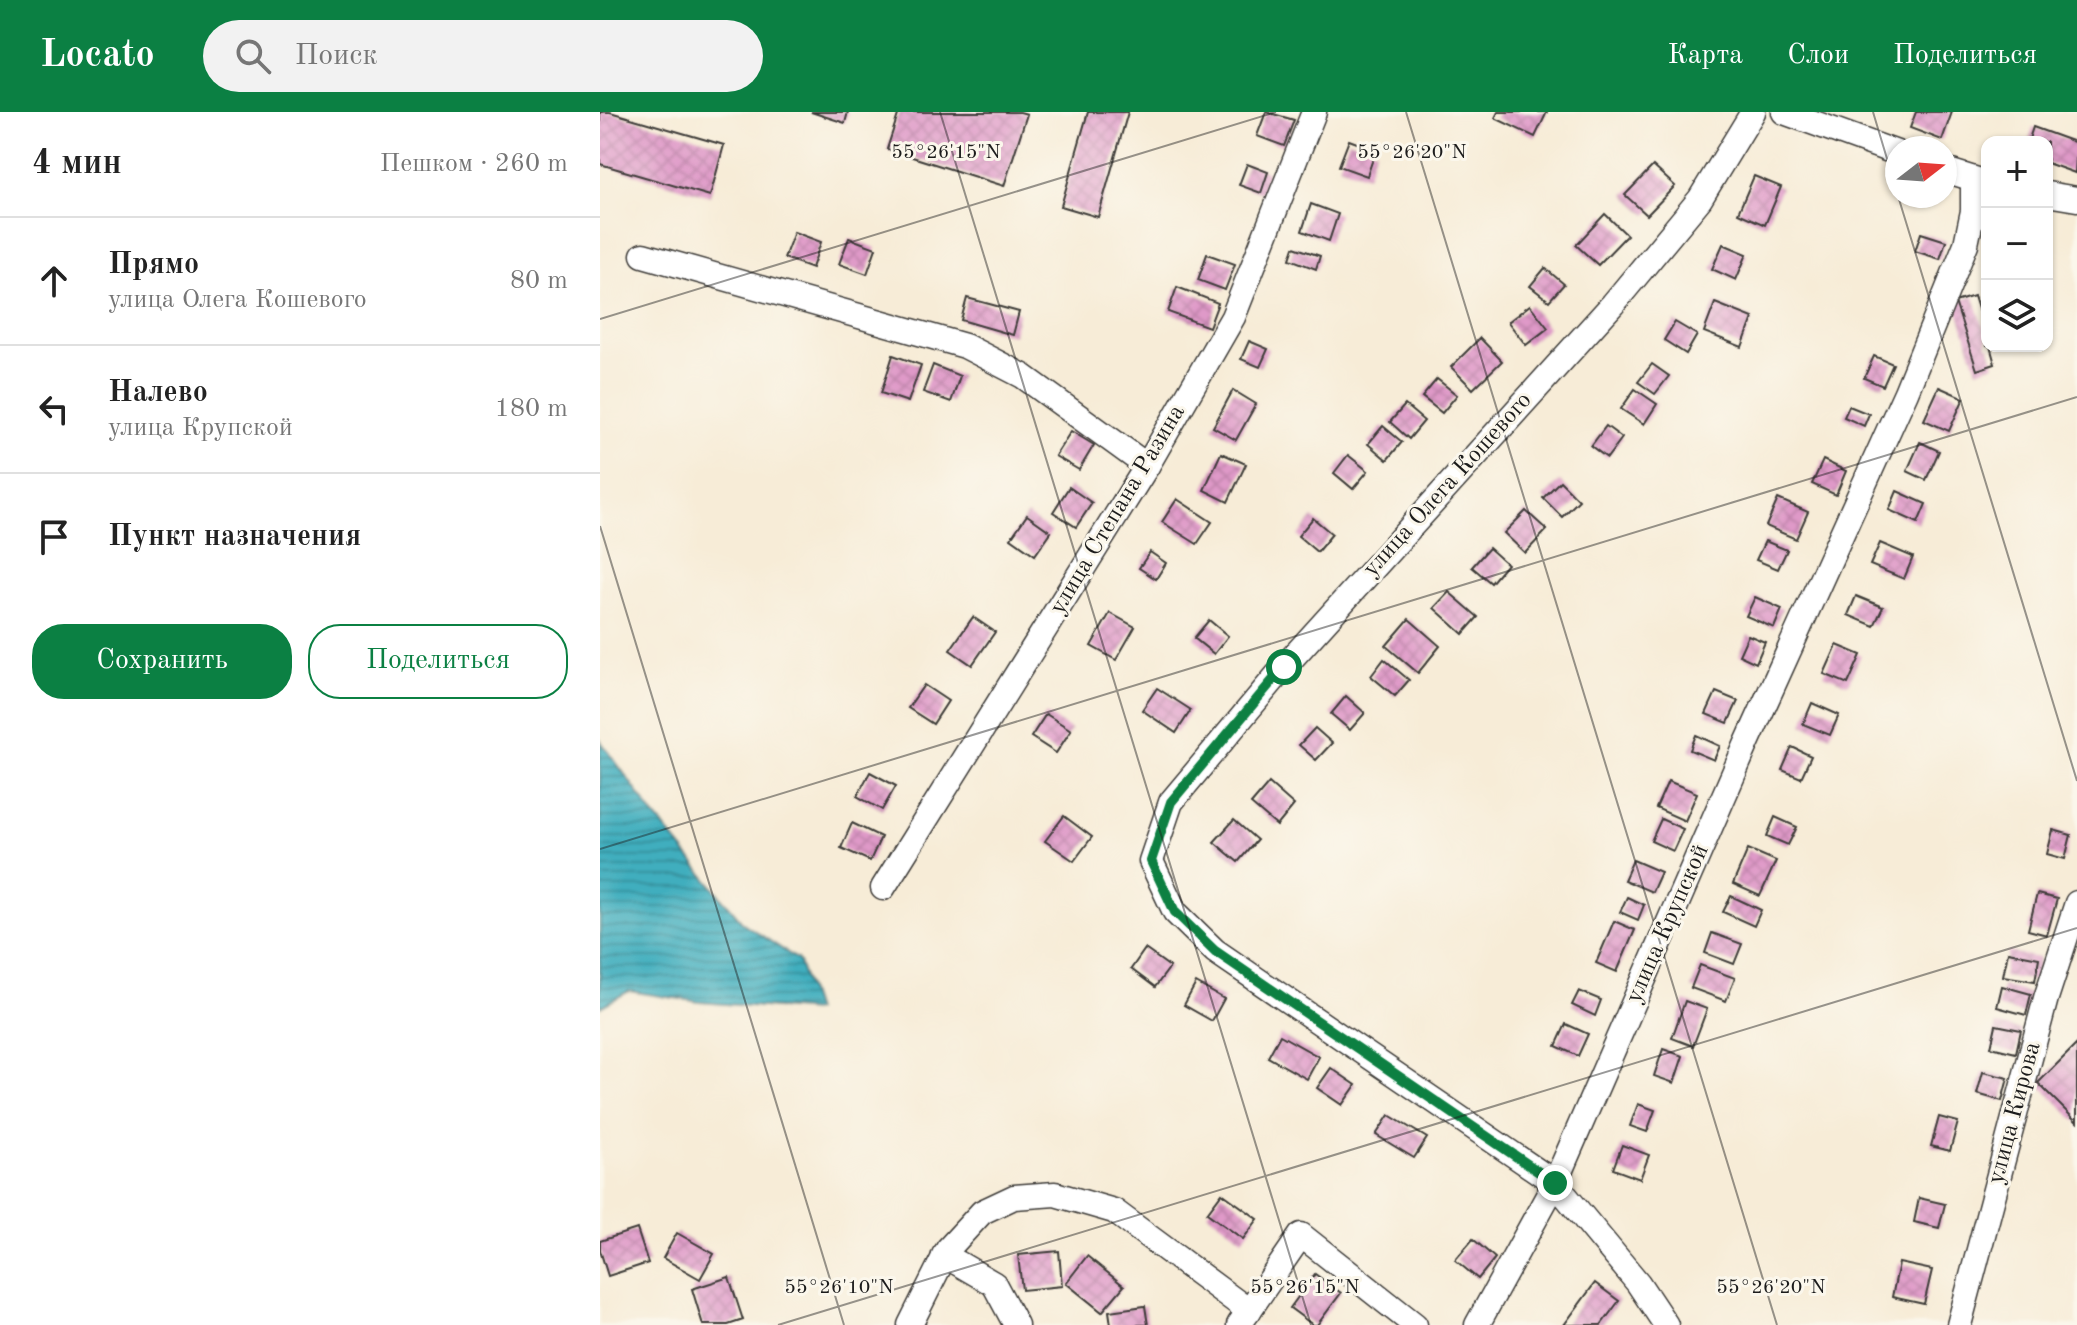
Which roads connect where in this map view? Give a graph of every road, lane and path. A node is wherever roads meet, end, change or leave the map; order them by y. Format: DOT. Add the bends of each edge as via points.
graph roads {
  1 [pos="1314,112"];
  2 [pos="1753,112"];
  3 [pos="1784,112"];
  4 [pos="1885,149"];
  5 [pos="1957,174"];
  6 [pos="1980,181"];
  7 [pos="2053,195"];
  8 [pos="2077,199"];
  9 [pos="643,255"];
  10 [pos="1147,466"];
  11 [pos="883,888"];
  12 [pos="2077,903"];
  13 [pos="1555,1183"];
  14 [pos="944,1255"];
  15 [pos="1244,1318"];
  16 [pos="910,1325"];
  17 [pos="1016,1325"];
  18 [pos="1415,1325"];
  19 [pos="1477,1325"];
  20 [pos="1666,1325"];
  21 [pos="1959,1325"];
  1 -- 10 [label="street, улица Степана Разина" via="1233,317"];
  2 -- 13 [label="street, улица Олега Кошевого" via="1700,199 1613,304 1284,667 1171,802 1151,861 1175,912 1215,951"];
  3 -- 4 [label="street"];
  5 -- 6 [label="street"];
  6 -- 13 [label="street, улица Крупской" via="1966,244 1906,392"];
  7 -- 8 [label="street"];
  9 -- 10 [label="street" via="965,346 1023,376"];
  10 -- 11 [label="street, улица Степана Разина"];
  12 -- 21 [label="street, улица Кирова" via="2046,998"];
  13 -- 19 [label="street, улица Крупской"];
  13 -- 20 [label="street"];
  14 -- 15 [label="street" via="982,1212 1014,1197 1055,1194 1114,1211"];
  14 -- 16 [label="street"];
  14 -- 17 [label="street" via="994,1284"];
  15 -- 18 [label="street" via="1301,1235"];
}
